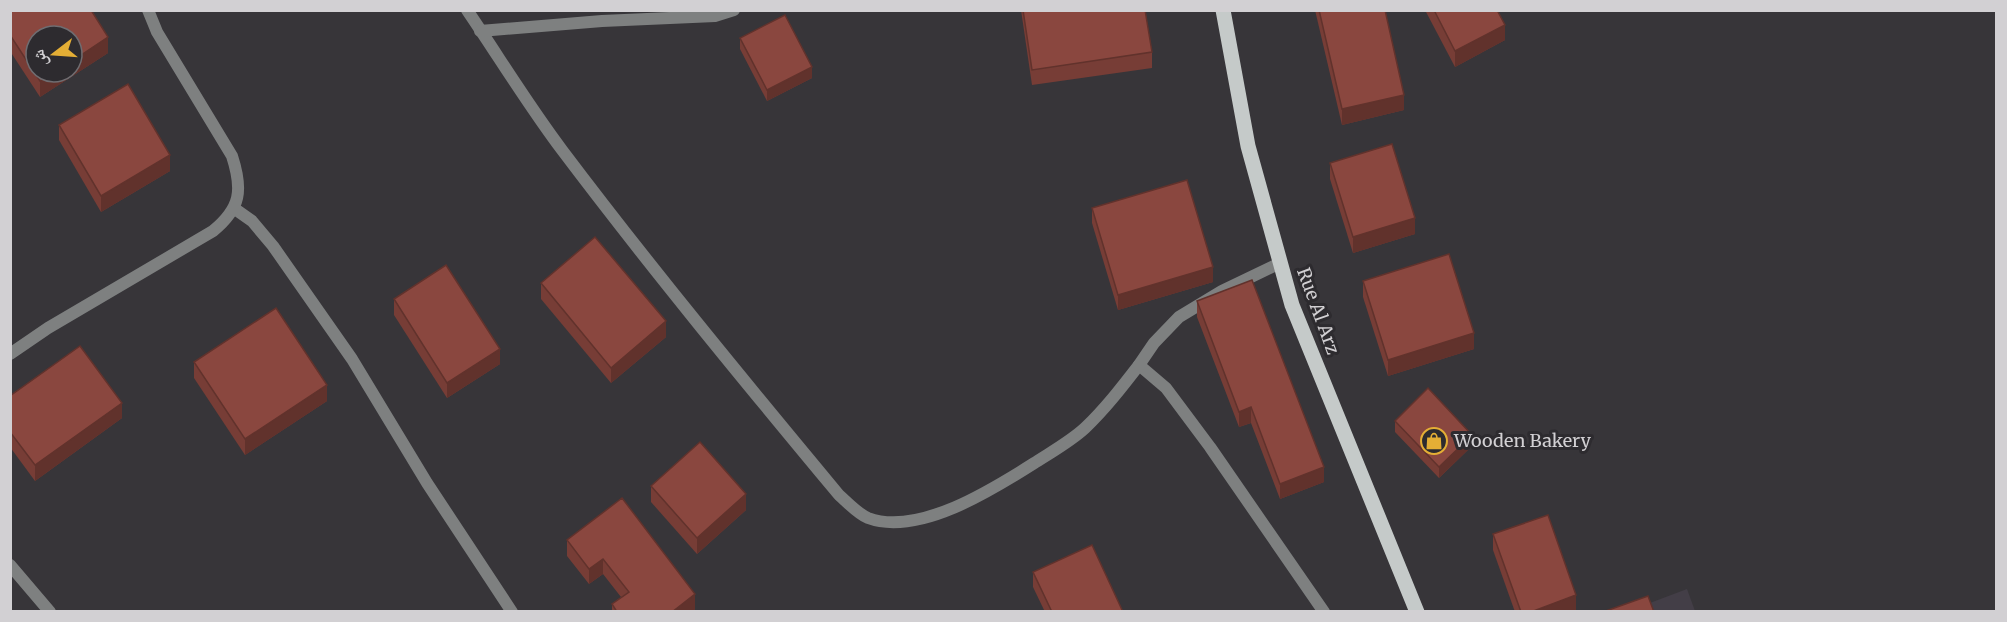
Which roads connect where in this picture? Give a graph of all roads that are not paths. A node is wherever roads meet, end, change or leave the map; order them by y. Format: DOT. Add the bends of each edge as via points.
graph roads {
  1 [pos="148,10"];
  2 [pos="467,10"];
  3 [pos="734,10"];
  4 [pos="1223,10"];
  5 [pos="480,31"];
  6 [pos="235,209"];
  7 [pos="1280,263"];
  8 [pos="10,354"];
  9 [pos="1139,365"];
  10 [pos="10,564"];
  11 [pos="50,612"];
  12 [pos="512,612"];
  13 [pos="1324,612"];
  14 [pos="1417,612"];
  1 -- 6 [label="street" via="157,32 232,156 238,176"];
  2 -- 5 [label="street"];
  3 -- 5 [label="street" via="715,16"];
  4 -- 7 [label="main road, Rue Al Arz" via="1248,146"];
  5 -- 9 [label="street" via="637,248 839,495 866,518 887,522 918,519 985,493 1084,429"];
  6 -- 8 [label="street" via="213,231"];
  6 -- 12 [label="street" via="252,221 273,246 352,359"];
  7 -- 9 [label="street" via="1179,317"];
  7 -- 14 [label="main road, Rue Al Arz" via="1292,305"];
  9 -- 13 [label="street" via="1166,388"];
  10 -- 11 [label="street"];
}
